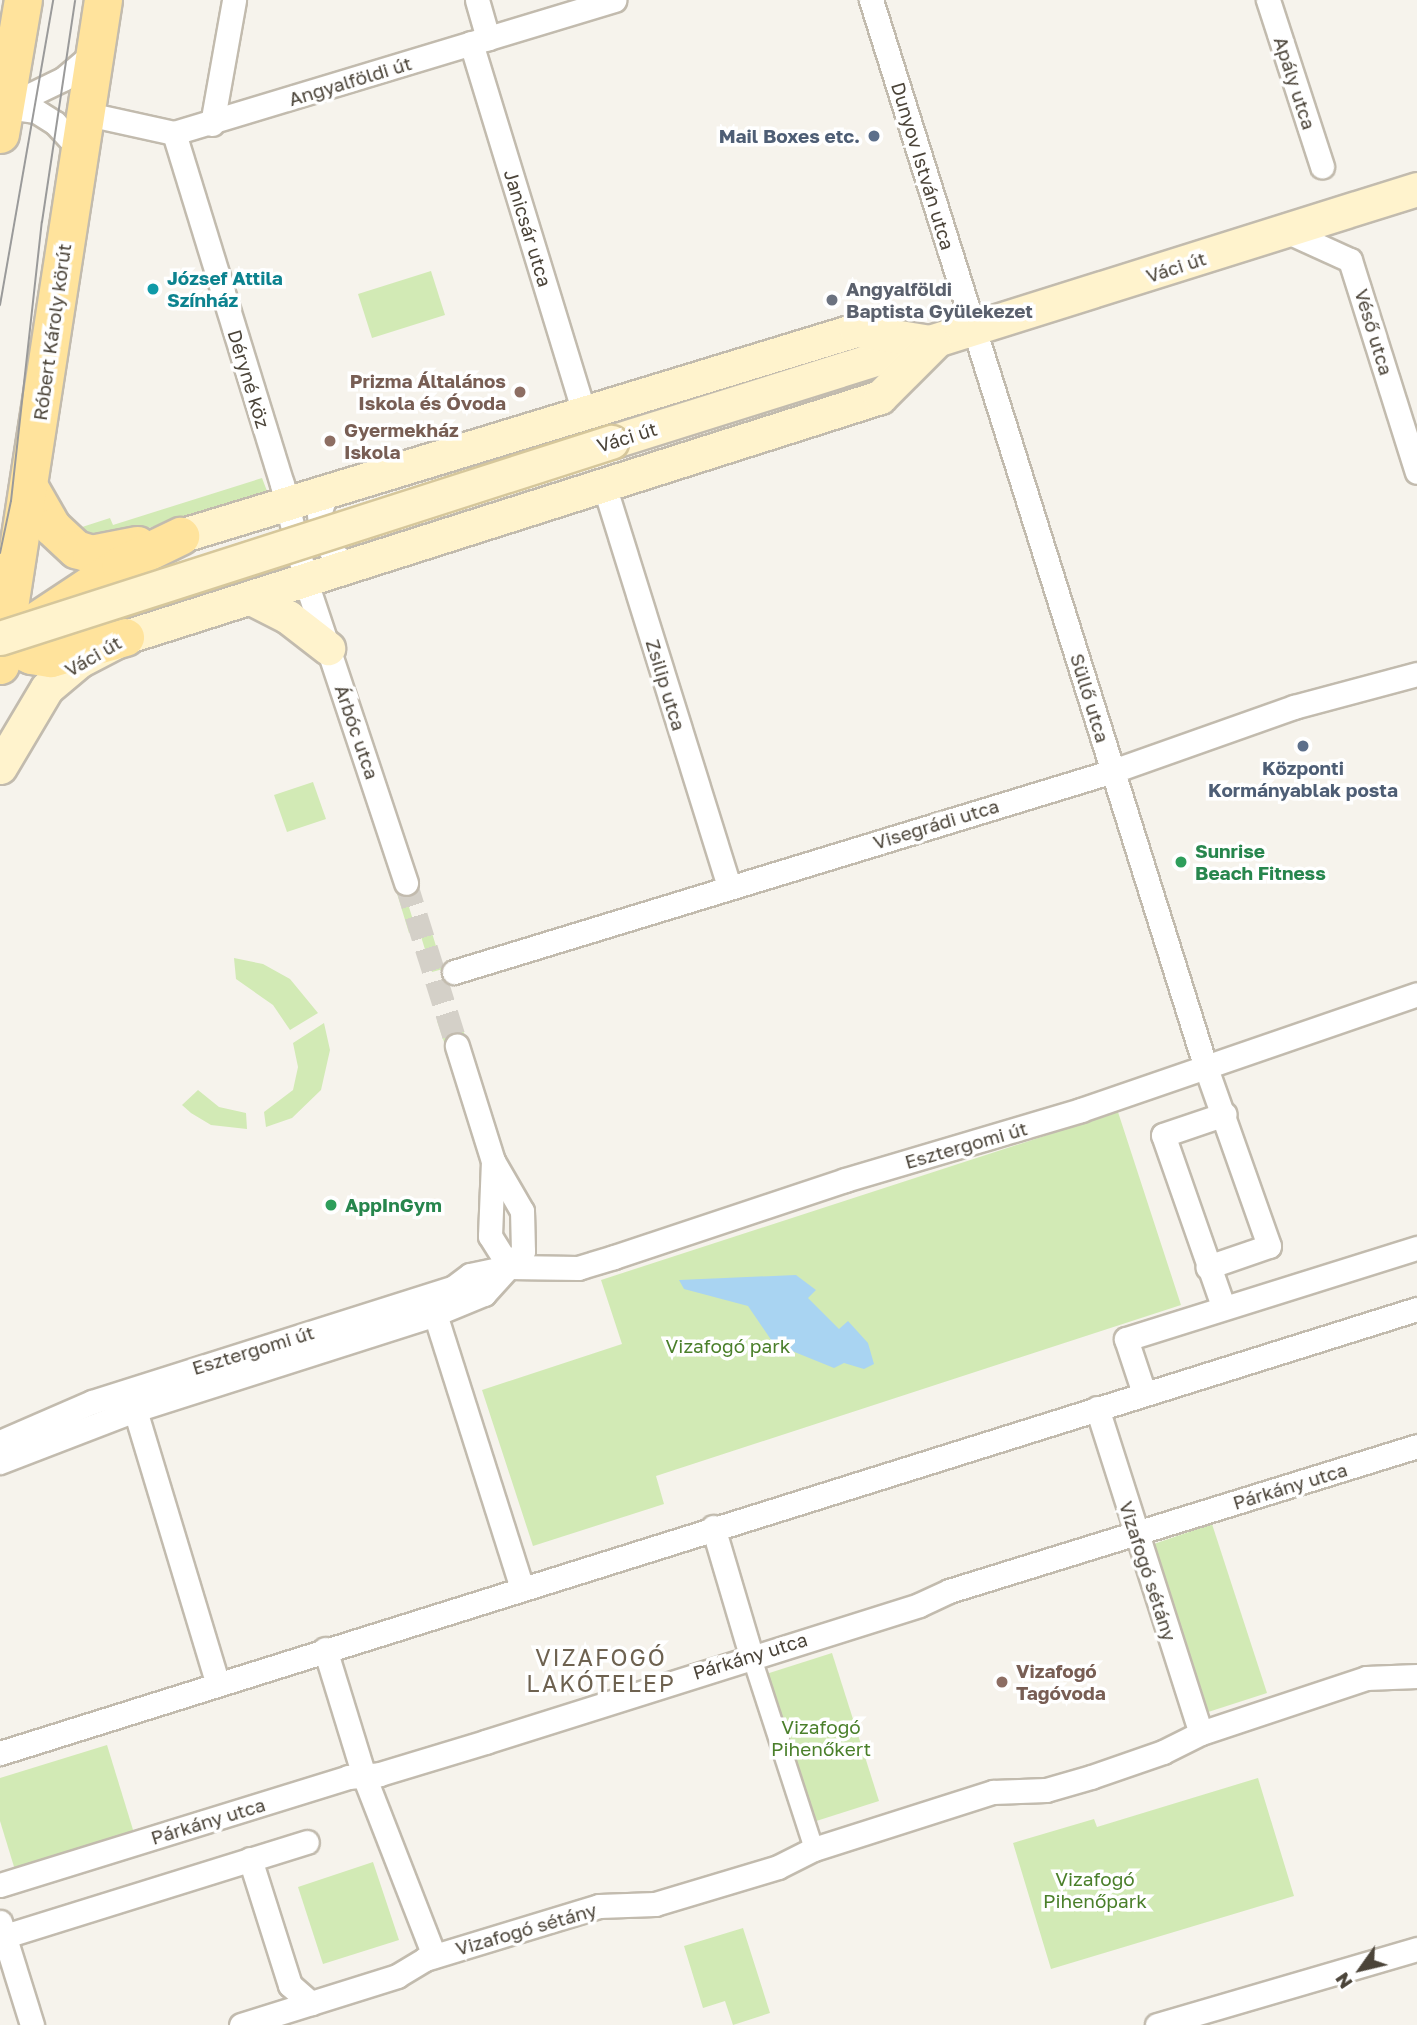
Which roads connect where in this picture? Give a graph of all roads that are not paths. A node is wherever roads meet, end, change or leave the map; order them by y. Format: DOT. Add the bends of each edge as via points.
graph roads {
  1 [pos="23,0"];
  2 [pos="103,0"];
  3 [pos="234,0"];
  4 [pos="477,0"];
  5 [pos="614,0"];
  6 [pos="871,0"];
  7 [pos="1268,0"];
  8 [pos="479,41"];
  9 [pos="95,52"];
  10 [pos="2,116"];
  11 [pos="212,124"];
  12 [pos="80,130"];
  13 [pos="174,132"];
  14 [pos="1322,166"];
  15 [pos="1417,189"];
  16 [pos="1286,231"];
  17 [pos="975,331"];
  18 [pos="934,343"];
  19 [pos="584,412"];
  20 [pos="1417,472"];
  21 [pos="604,485"];
  22 [pos="29,486"];
  23 [pos="326,493"];
  24 [pos="288,505"];
  25 [pos="180,536"];
  26 [pos="0,564"];
  27 [pos="351,566"];
  28 [pos="306,582"];
  29 [pos="251,598"];
  30 [pos="125,637"];
  31 [pos="1,646"];
  32 [pos="328,648"];
  33 [pos="1417,674"];
  34 [pos="0,767"];
  35 [pos="1113,771"];
  36 [pos="406,883"];
  37 [pos="729,886"];
  38 [pos="454,972"];
  39 [pos="1417,994"];
  40 [pos="457,1046"];
  41 [pos="1205,1065"];
  42 [pos="1225,1114"];
  43 [pos="493,1161"];
  44 [pos="1417,1248"];
  45 [pos="509,1267"];
  46 [pos="1208,1267"];
  47 [pos="1223,1306"];
  48 [pos="1417,1309"];
  49 [pos="435,1314"];
  50 [pos="1144,1393"];
  51 [pos="1097,1408"];
  52 [pos="135,1410"];
  53 [pos="0,1441"];
  54 [pos="1417,1446"];
  55 [pos="0,1462"];
  56 [pos="713,1527"];
  57 [pos="1136,1534"];
  58 [pos="522,1588"];
  59 [pos="325,1648"];
  60 [pos="751,1655"];
  61 [pos="1417,1676"];
  62 [pos="217,1682"];
  63 [pos="1201,1733"];
  64 [pos="0,1753"];
  65 [pos="364,1776"];
  66 [pos="307,1842"];
  67 [pos="814,1849"];
  68 [pos="250,1859"];
  69 [pos="0,1885"];
  70 [pos="2,1929"];
  71 [pos="1417,1949"];
  72 [pos="433,1956"];
  73 [pos="311,2003"];
  74 [pos="33,2025"];
  75 [pos="241,2025"];
  76 [pos="1157,2025"];
  1 -- 10 [label="main road"];
  2 -- 9 [label="main road, Róbert Károly körút"];
  3 -- 11 [label="street"];
  4 -- 8 [label="street, Janicsár utca"];
  5 -- 8 [label="street, Angyalföldi út"];
  6 -- 17 [label="street, Dunyov István utca"];
  7 -- 14 [label="street, Apály utca"];
  8 -- 11 [label="street, Angyalföldi út"];
  8 -- 19 [label="street, Janicsár utca"];
  9 -- 10 [label="street" via="63,79"];
  9 -- 12 [label="main road, Róbert Károly körút"];
  10 -- 12 [label="street" via="36,111"];
  11 -- 13 [label="street, Angyalföldi út"];
  12 -- 13 [label="street, Angyalföldi út"];
  12 -- 22 [label="main road, Róbert Károly körút"];
  13 -- 24 [label="street, Déryné köz"];
  15 -- 16 [label="main road, Váci út"];
  16 -- 17 [label="main road, Váci út"];
  16 -- 20 [label="street, Véső utca" via="1350,260"];
  17 -- 18 [label="main road, Váci út"];
  17 -- 35 [label="street, Süllő utca"];
  18 -- 19 [label="main road, Váci út" via="856,330"];
  18 -- 21 [label="main road, Váci út" via="880,397"];
  18 -- 31 [label="main road, Váci út, bridge" via="611,442"];
  19 -- 23 [label="main road, Váci út"];
  21 -- 27 [label="main road, Váci út"];
  21 -- 37 [label="street, Zsilip utca"];
  22 -- 25 [label="main road" via="52,527 76,549 91,554"];
  22 -- 26 [label="main road"];
  22 -- 31 [label="main road, Róbert Károly körút"];
  23 -- 24 [label="main road, Váci út"];
  23 -- 27 [label="street" via="319,514 321,536 333,554"];
  24 -- 25 [label="main road, Váci út"];
  24 -- 28 [label="street, Déryné köz"];
  25 -- 31 [label="main road" via="120,565"];
  27 -- 28 [label="main road, Váci út"];
  28 -- 29 [label="main road, Váci út"];
  28 -- 32 [label="street, Árbóc utca"];
  29 -- 30 [label="main road, Váci út"];
  29 -- 32 [label="main road" via="288,617"];
  30 -- 31 [label="main road" via="51,658"];
  30 -- 34 [label="main road, Váci út" via="79,662 47,688"];
  32 -- 36 [label="street, Árbóc utca"];
  33 -- 35 [label="street, Visegrádi utca" via="1294,707"];
  35 -- 37 [label="street, Visegrádi utca"];
  35 -- 41 [label="street, Süllő utca"];
  37 -- 38 [label="street, Visegrádi utca"];
  39 -- 41 [label="street, Esztergomi út"];
  40 -- 43 [label="street"];
  41 -- 42 [label="street, Süllő utca"];
  41 -- 45 [label="street, Esztergomi út" via="1082,1110 845,1180 578,1268"];
  42 -- 46 [label="street, Süllő utca" via="1269,1246"];
  42 -- 46 [label="street" via="1163,1135"];
  43 -- 45 [label="street" via="490,1236"];
  43 -- 45 [label="street" via="522,1211 523,1251"];
  44 -- 47 [label="street"];
  45 -- 49 [label="street, Esztergomi út" via="484,1294"];
  45 -- 53 [label="street, Esztergomi út" via="470,1275 454,1287 92,1402"];
  46 -- 47 [label="street"];
  47 -- 50 [label="street" via="1126,1339"];
  48 -- 50 [label="street"];
  49 -- 52 [label="street, Esztergomi út"];
  49 -- 58 [label="street"];
  50 -- 51 [label="street"];
  51 -- 56 [label="street"];
  51 -- 57 [label="street, Vizafogó sétány"];
  52 -- 55 [label="street, Esztergomi út"];
  52 -- 62 [label="street"];
  54 -- 57 [label="street, Párkány utca"];
  56 -- 58 [label="street"];
  56 -- 60 [label="street"];
  57 -- 60 [label="street, Párkány utca"];
  57 -- 63 [label="street, Vizafogó sétány"];
  58 -- 59 [label="street"];
  59 -- 62 [label="street"];
  59 -- 65 [label="street"];
  60 -- 65 [label="street, Párkány utca"];
  60 -- 67 [label="street"];
  61 -- 63 [label="street, Vizafogó sétány" via="1366,1678"];
  62 -- 64 [label="street"];
  63 -- 67 [label="street, Vizafogó sétány" via="1163,1752 1091,1777 1046,1790 993,1792"];
  65 -- 69 [label="street, Párkány utca" via="348,1777"];
  65 -- 72 [label="street"];
  66 -- 68 [label="street"];
  67 -- 72 [label="street, Vizafogó sétány" via="778,1867 655,1903 598,1906"];
  68 -- 70 [label="street"];
  68 -- 73 [label="street" via="290,1985"];
  70 -- 74 [label="street"];
  71 -- 76 [label="street"];
  72 -- 73 [label="street, Vizafogó sétány" via="397,1976"];
  73 -- 75 [label="street, Vizafogó sétány"];
}
